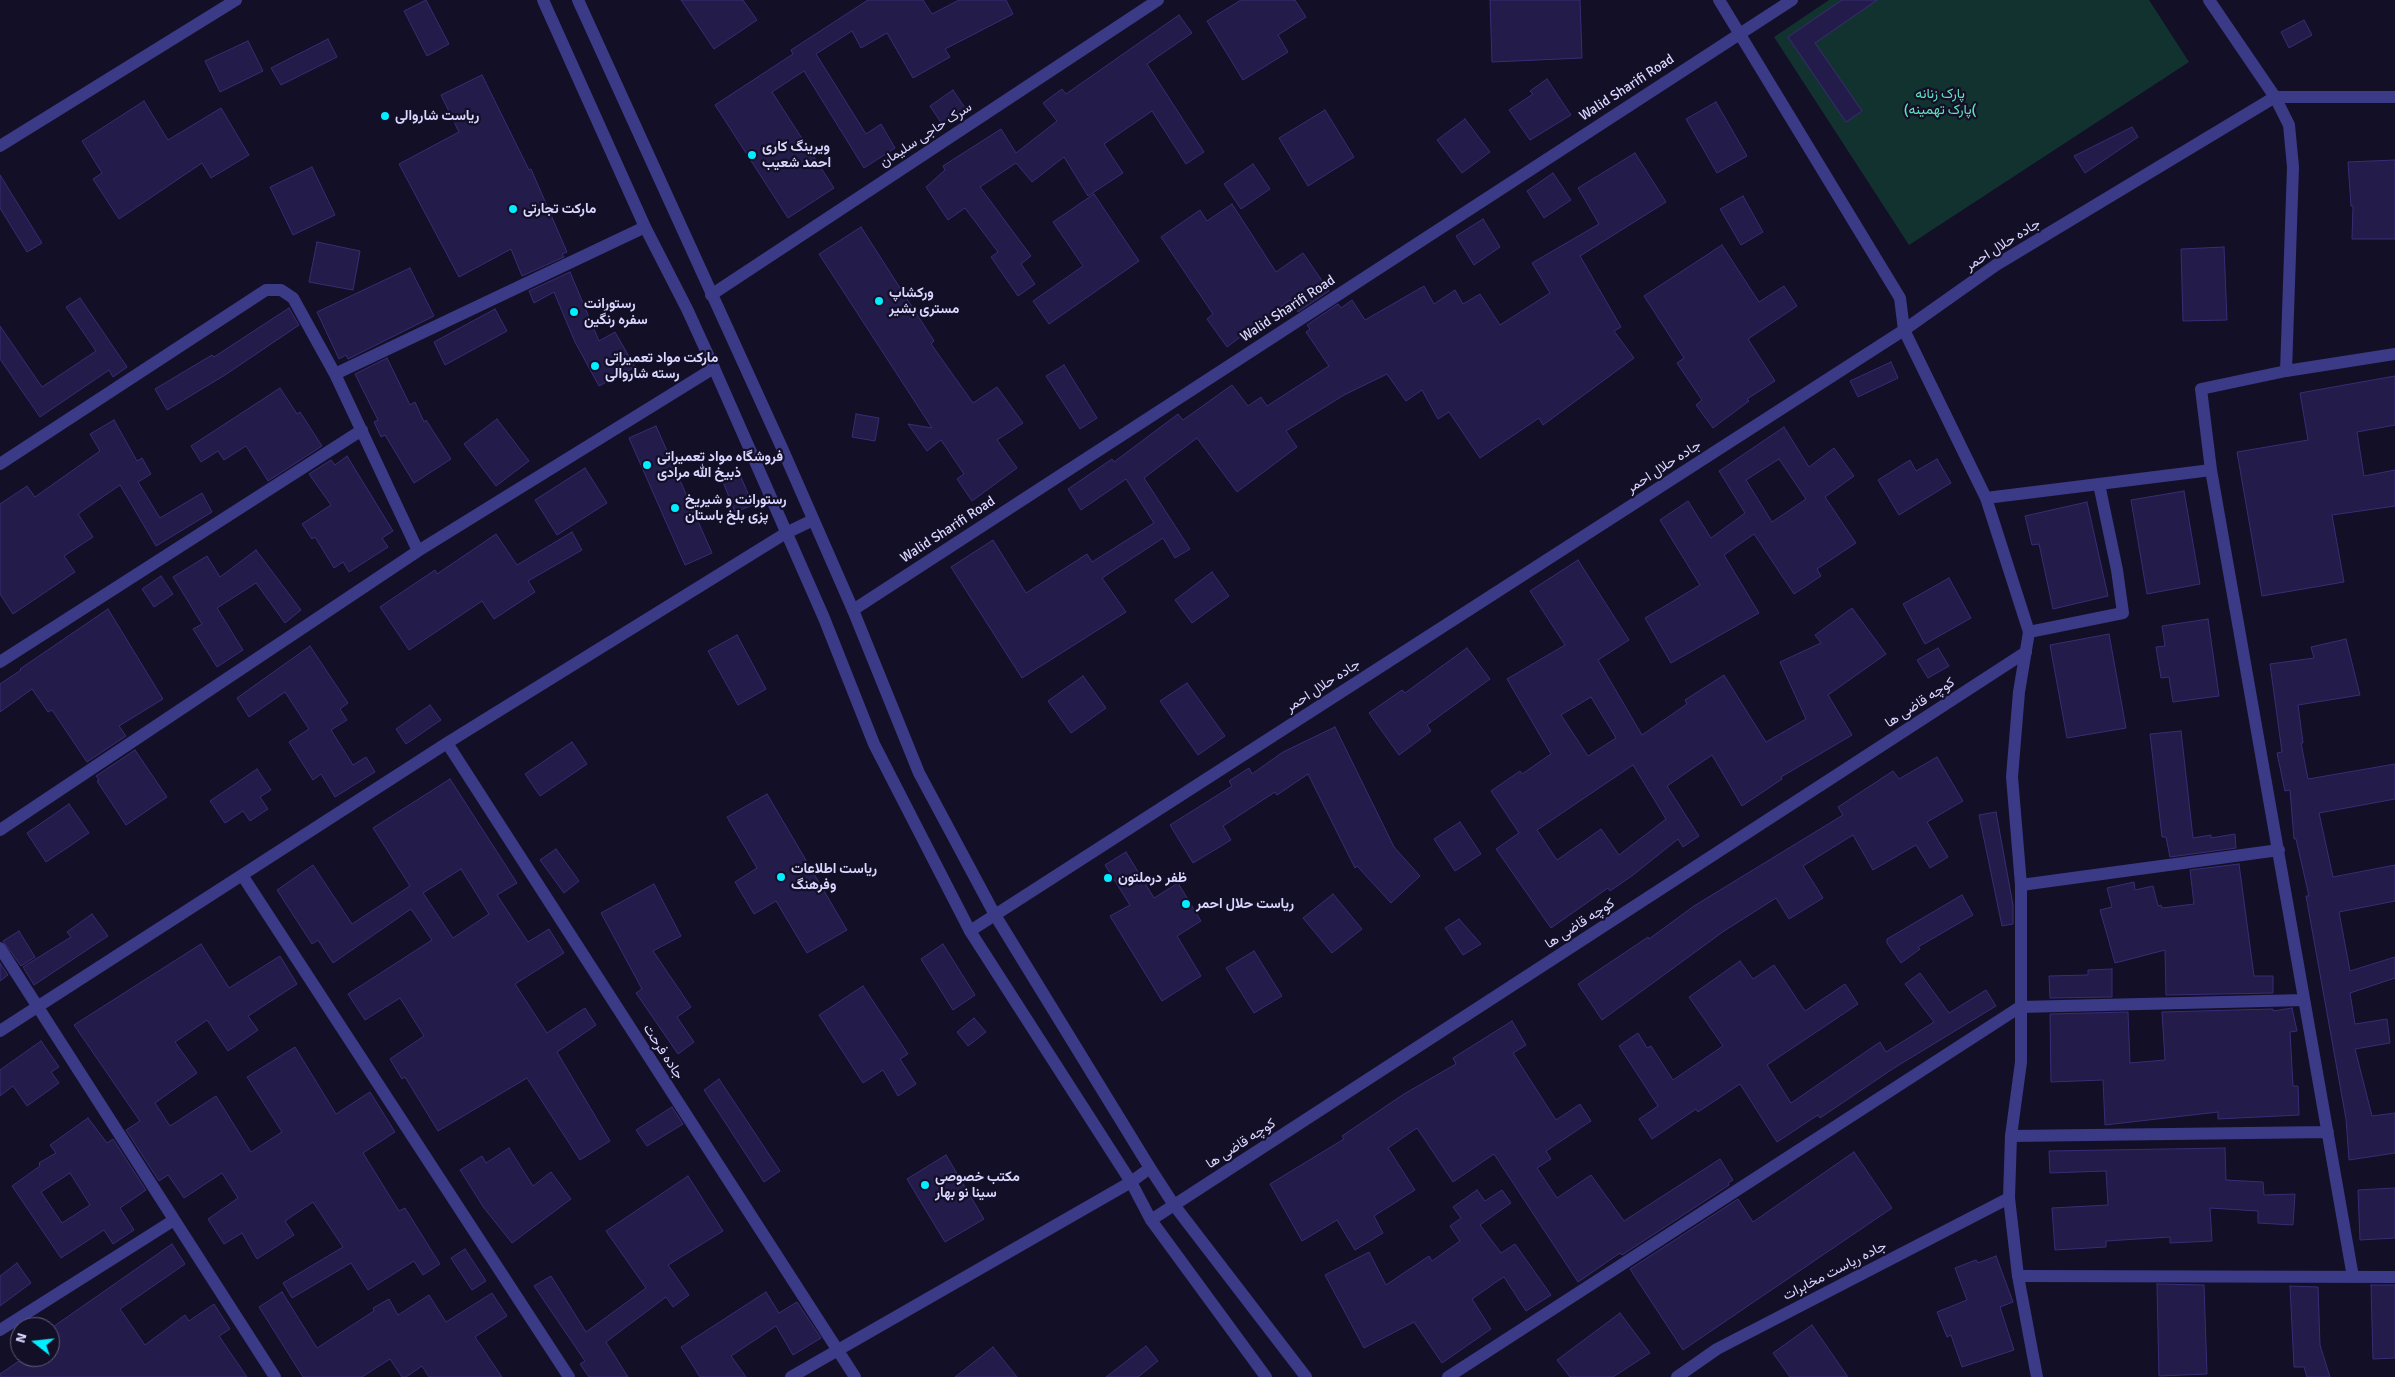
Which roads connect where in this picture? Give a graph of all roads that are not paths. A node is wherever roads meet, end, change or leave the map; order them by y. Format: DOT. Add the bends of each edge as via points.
graph roads {
  1 [pos="236,0"];
  2 [pos="543,0"];
  3 [pos="578,0"];
  4 [pos="1158,0"];
  5 [pos="1719,0"];
  6 [pos="1792,0"];
  7 [pos="2209,0"];
  8 [pos="1740,33"];
  9 [pos="2395,96"];
  10 [pos="2275,97"];
  11 [pos="0,146"];
  12 [pos="645,227"];
  13 [pos="711,295"];
  14 [pos="1904,330"];
  15 [pos="2395,354"];
  16 [pos="714,368"];
  17 [pos="2286,371"];
  18 [pos="335,374"];
  19 [pos="362,430"];
  20 [pos="0,464"];
  21 [pos="2211,470"];
  22 [pos="2099,484"];
  23 [pos="1986,498"];
  24 [pos="813,520"];
  25 [pos="786,533"];
  26 [pos="418,551"];
  27 [pos="853,610"];
  28 [pos="2029,632"];
  29 [pos="2026,652"];
  30 [pos="0,662"];
  31 [pos="447,743"];
  32 [pos="0,830"];
  33 [pos="2279,850"];
  34 [pos="242,875"];
  35 [pos="2021,885"];
  36 [pos="995,915"];
  37 [pos="970,931"];
  38 [pos="0,948"];
  39 [pos="2304,1000"];
  40 [pos="2020,1007"];
  41 [pos="37,1008"];
  42 [pos="0,1032"];
  43 [pos="2328,1132"];
  44 [pos="2011,1136"];
  45 [pos="1150,1168"];
  46 [pos="1131,1182"];
  47 [pos="2009,1198"];
  48 [pos="1174,1205"];
  49 [pos="174,1220"];
  50 [pos="1152,1220"];
  51 [pos="2018,1276"];
  52 [pos="2353,1277"];
  53 [pos="2395,1277"];
  54 [pos="0,1330"];
  55 [pos="836,1349"];
  56 [pos="275,1377"];
  57 [pos="569,1377"];
  58 [pos="791,1377"];
  59 [pos="855,1377"];
  60 [pos="1266,1377"];
  61 [pos="1306,1377"];
  62 [pos="1448,1377"];
  63 [pos="1677,1377"];
  64 [pos="2038,1377"];
  1 -- 11 [label="street"];
  2 -- 12 [label="street"];
  3 -- 13 [label="street"];
  4 -- 13 [label="street, سرک حاجی سلیمان"];
  5 -- 8 [label="street"];
  6 -- 8 [label="street, Walid Sharifi Road"];
  7 -- 10 [label="street"];
  8 -- 14 [label="street" via="1900,298"];
  8 -- 27 [label="street, Walid Sharifi Road"];
  9 -- 10 [label="street"];
  10 -- 14 [label="street, جاده حلال احمر" via="1996,265"];
  10 -- 17 [label="street" via="2289,125 2293,167"];
  12 -- 16 [label="street"];
  12 -- 18 [label="street"];
  13 -- 24 [label="street"];
  14 -- 23 [label="street"];
  14 -- 36 [label="street, جاده حلال احمر"];
  15 -- 17 [label="street"];
  16 -- 25 [label="street"];
  16 -- 26 [label="street"];
  17 -- 21 [label="street" via="2201,389"];
  18 -- 19 [label="street"];
  18 -- 20 [label="street" via="293,298 281,290 266,290"];
  19 -- 26 [label="street"];
  19 -- 30 [label="street"];
  21 -- 22 [label="street"];
  21 -- 33 [label="street"];
  22 -- 23 [label="street"];
  22 -- 28 [label="street" via="2123,613"];
  23 -- 28 [label="street"];
  24 -- 25 [label="street"];
  24 -- 27 [label="street"];
  25 -- 31 [label="street"];
  25 -- 37 [label="street" via="874,744"];
  26 -- 32 [label="street"];
  27 -- 36 [label="street" via="918,774"];
  28 -- 29 [label="street"];
  29 -- 35 [label="street" via="2019,692 2012,778"];
  29 -- 48 [label="street, کوچه قاضی ها"];
  31 -- 34 [label="street"];
  31 -- 55 [label="street, جاده فرحت"];
  33 -- 35 [label="street"];
  33 -- 39 [label="street"];
  34 -- 41 [label="street"];
  34 -- 57 [label="street"];
  35 -- 40 [label="street"];
  36 -- 37 [label="street, جاده حلال احمر"];
  36 -- 45 [label="street"];
  37 -- 46 [label="street"];
  38 -- 41 [label="street"];
  39 -- 40 [label="street"];
  39 -- 43 [label="street"];
  40 -- 44 [label="street" via="2020,1062"];
  40 -- 62 [label="street"];
  41 -- 42 [label="street"];
  41 -- 49 [label="street"];
  43 -- 44 [label="street"];
  43 -- 52 [label="street"];
  44 -- 47 [label="street"];
  45 -- 46 [label="street"];
  45 -- 48 [label="street"];
  46 -- 50 [label="street"];
  46 -- 55 [label="street"];
  47 -- 51 [label="street"];
  47 -- 63 [label="street, جاده ریاست مخابرات" via="1717,1349"];
  48 -- 50 [label="street, کوچه قاضی ها"];
  48 -- 61 [label="street"];
  49 -- 54 [label="street"];
  49 -- 56 [label="street"];
  50 -- 60 [label="street"];
  51 -- 52 [label="street"];
  51 -- 64 [label="street"];
  52 -- 53 [label="street"];
  55 -- 58 [label="street"];
  55 -- 59 [label="street, جاده فرحت"];
}
